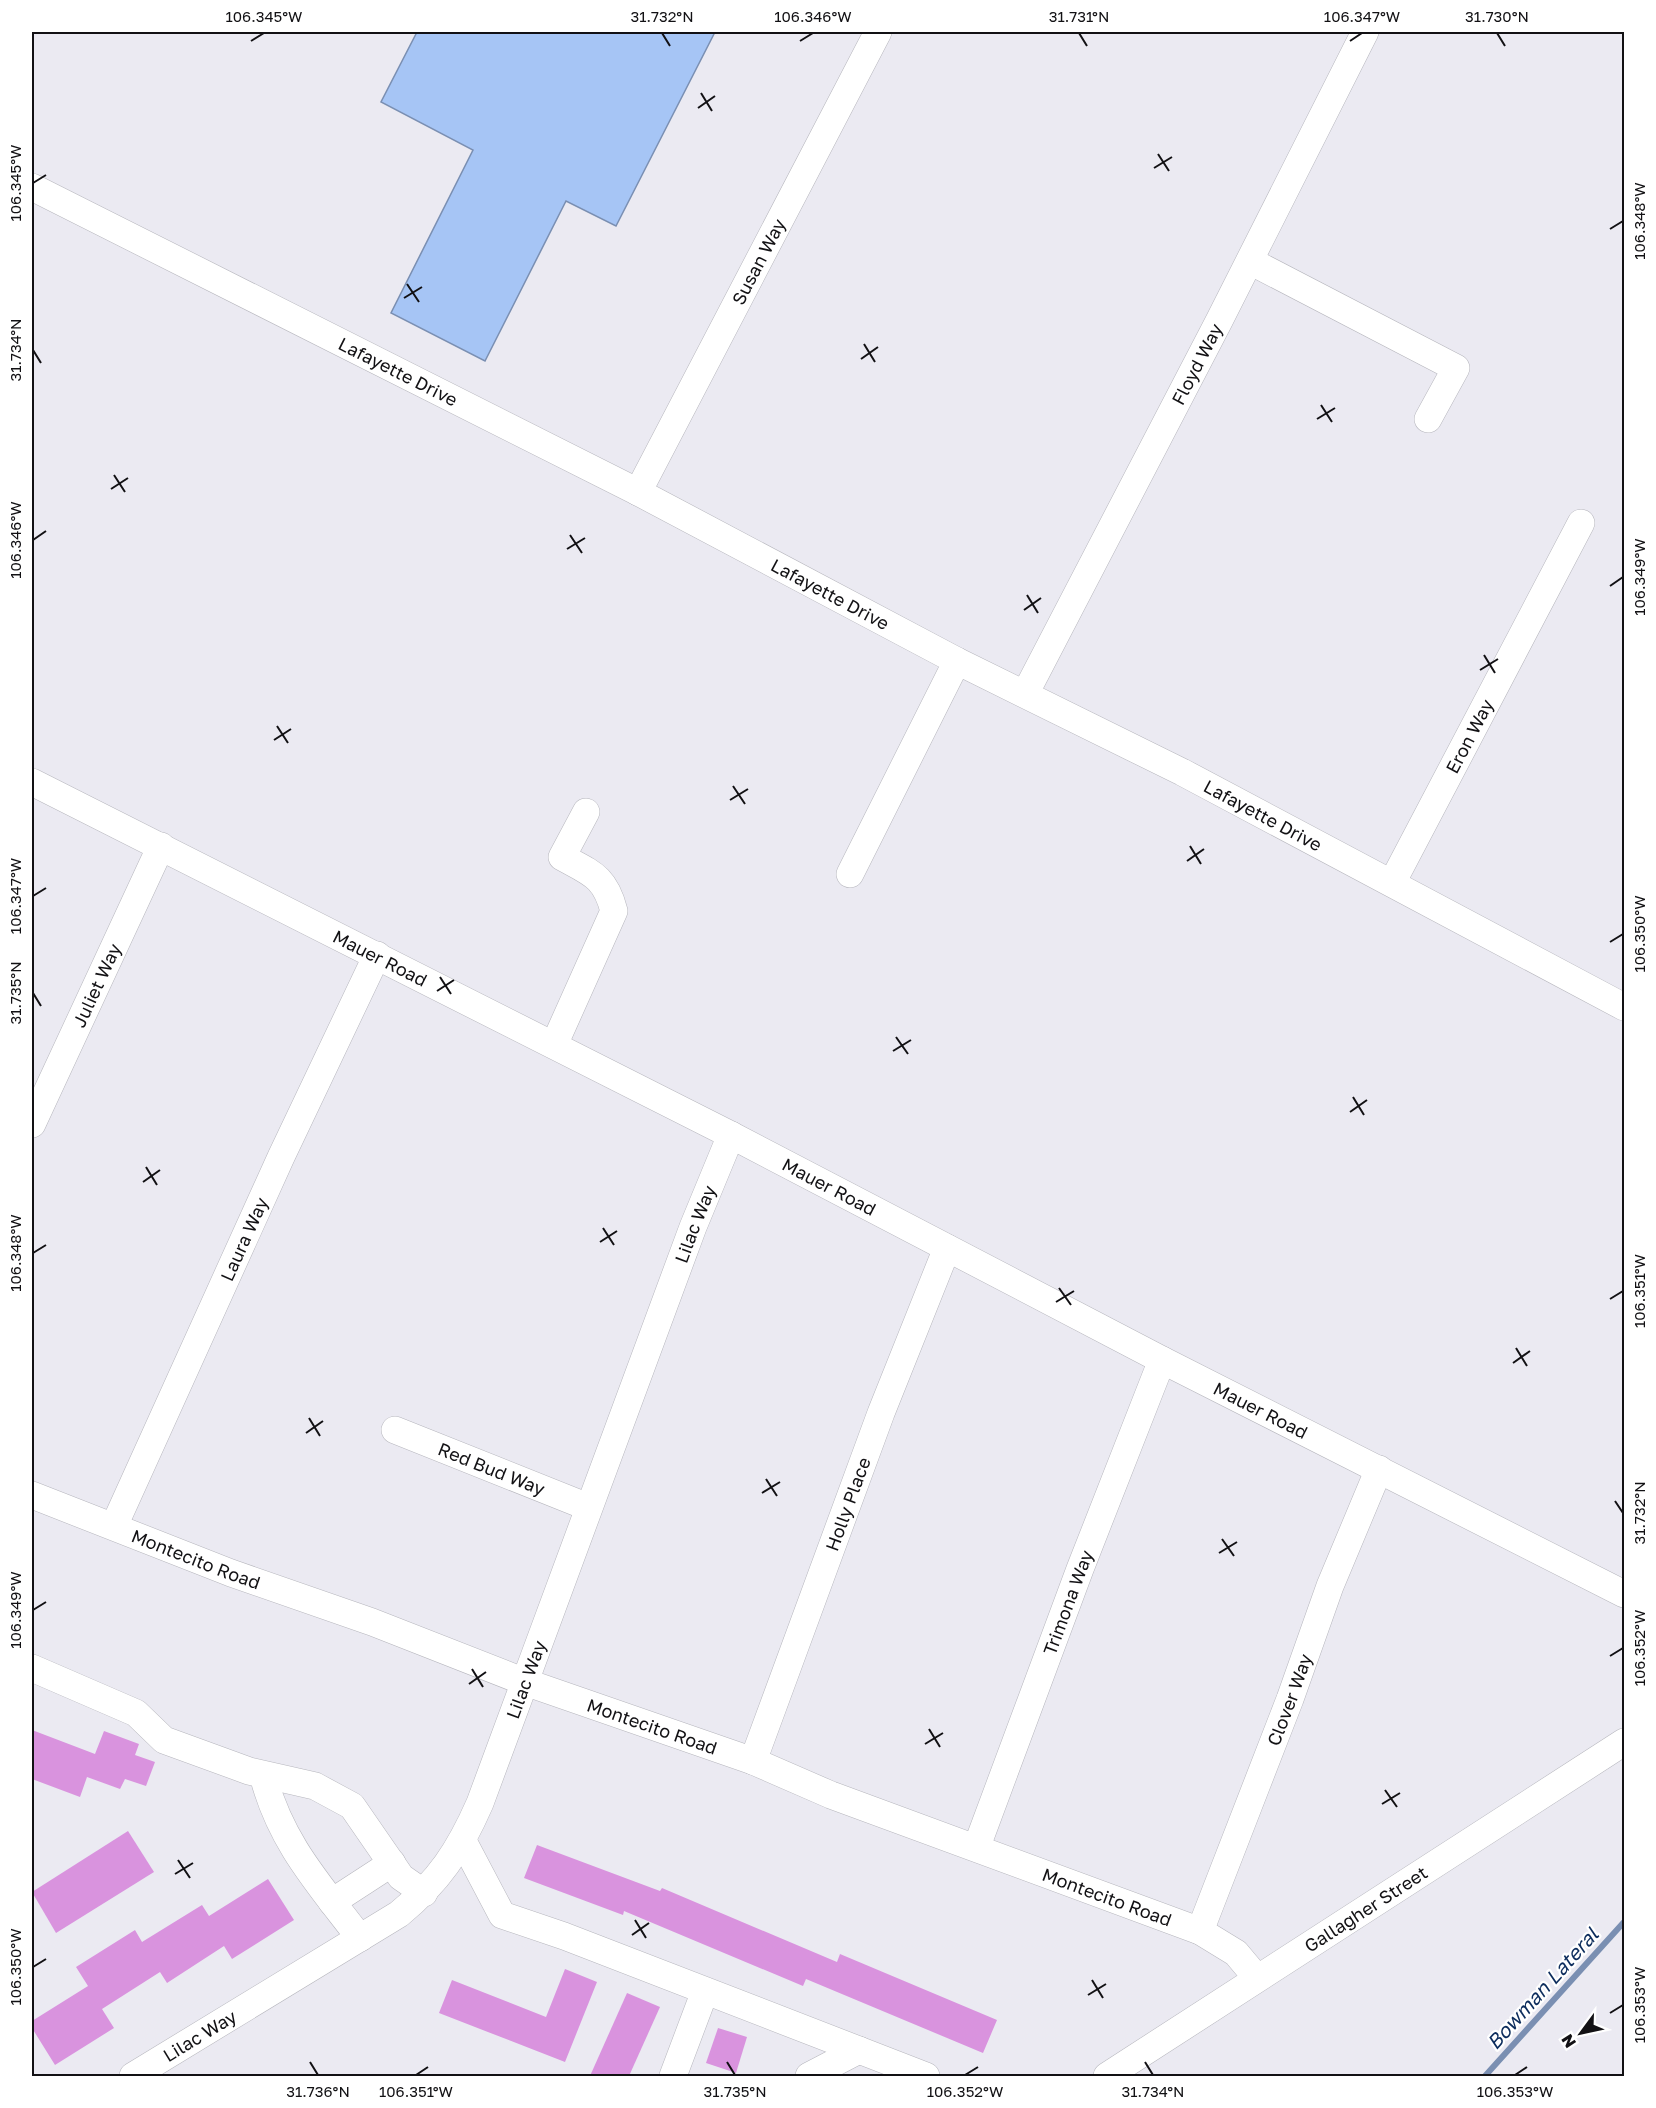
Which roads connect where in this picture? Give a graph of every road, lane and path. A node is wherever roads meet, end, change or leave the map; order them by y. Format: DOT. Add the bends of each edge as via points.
graph roads {
  1 [pos="878,32"];
  2 [pos="1365,32"];
  3 [pos="32,187"];
  4 [pos="1250,261"];
  5 [pos="1428,419"];
  6 [pos="638,492"];
  7 [pos="1581,523"];
  8 [pos="957,661"];
  9 [pos="1025,694"];
  10 [pos="32,782"];
  11 [pos="586,812"];
  12 [pos="161,846"];
  13 [pos="850,874"];
  14 [pos="1392,883"];
  15 [pos="377,955"];
  16 [pos="1624,1007"];
  17 [pos="554,1045"];
  18 [pos="32,1124"];
  19 [pos="731,1135"];
  20 [pos="947,1248"];
  21 [pos="1162,1360"];
  22 [pos="395,1430"];
  23 [pos="1378,1469"];
  24 [pos="32,1495"];
  25 [pos="588,1508"];
  26 [pos="114,1526"];
  27 [pos="1624,1594"];
  28 [pos="32,1668"];
  29 [pos="525,1682"];
  30 [pos="1624,1742"];
  31 [pos="753,1761"];
  32 [pos="263,1774"];
  33 [pos="463,1841"];
  34 [pos="977,1846"];
  35 [pos="392,1863"];
  36 [pos="424,1893"];
  37 [pos="332,1902"];
  38 [pos="1200,1931"];
  39 [pos="360,1938"];
  40 [pos="1257,1978"];
  41 [pos="705,1991"];
  42 [pos="859,2050"];
  43 [pos="133,2076"];
  44 [pos="673,2076"];
  45 [pos="809,2076"];
  46 [pos="926,2076"];
  47 [pos="1107,2076"];
  1 -- 6 [label="street, Susan Way"];
  2 -- 4 [label="street, Floyd Way"];
  3 -- 6 [label="street, Lafayette Drive"];
  4 -- 5 [label="street" via="1456,368"];
  4 -- 9 [label="street, Floyd Way"];
  6 -- 8 [label="street, Lafayette Drive"];
  7 -- 14 [label="street, Eron Way"];
  8 -- 9 [label="street, Lafayette Drive"];
  8 -- 13 [label="street"];
  9 -- 14 [label="street, Lafayette Drive"];
  10 -- 12 [label="street, Mauer Road"];
  11 -- 17 [label="street" via="562,857 599,877 609,891 614,911"];
  12 -- 15 [label="street, Mauer Road"];
  12 -- 18 [label="street, Juliet Way"];
  14 -- 16 [label="street, Lafayette Drive"];
  15 -- 17 [label="street, Mauer Road"];
  15 -- 26 [label="street, Laura Way"];
  17 -- 19 [label="street, Mauer Road"];
  19 -- 20 [label="street, Mauer Road"];
  19 -- 25 [label="street, Lilac Way"];
  20 -- 21 [label="street, Mauer Road"];
  20 -- 31 [label="street, Holly Place" via="873,1435"];
  21 -- 23 [label="street, Mauer Road"];
  21 -- 34 [label="street, Trimona Way"];
  22 -- 25 [label="street, Red Bud Way"];
  23 -- 27 [label="street, Mauer Road"];
  23 -- 38 [label="street, Clover Way"];
  24 -- 26 [label="street, Montecito Road"];
  25 -- 29 [label="street, Lilac Way"];
  26 -- 29 [label="street, Montecito Road"];
  28 -- 32 [label="street" via="136,1713 164,1740"];
  29 -- 31 [label="street, Montecito Road"];
  29 -- 33 [label="street, Lilac Way"];
  30 -- 40 [label="street, Gallagher Street"];
  31 -- 34 [label="street, Montecito Road" via="831,1795"];
  32 -- 35 [label="street" via="315,1786 352,1806"];
  32 -- 37 [label="street" via="271,1806 301,1862"];
  33 -- 36 [label="street, Lilac Way"];
  33 -- 41 [label="street" via="502,1916"];
  34 -- 38 [label="street, Montecito Road"];
  35 -- 36 [label="street" via="401,1877"];
  35 -- 37 [label="street"];
  36 -- 39 [label="street, Lilac Way"];
  37 -- 39 [label="street"];
  38 -- 40 [label="street, Montecito Road" via="1236,1953"];
  39 -- 43 [label="street, Lilac Way"];
  40 -- 47 [label="street, Gallagher Street"];
  41 -- 42 [label="street"];
  41 -- 44 [label="street"];
  42 -- 45 [label="street"];
  42 -- 46 [label="street"];
}
